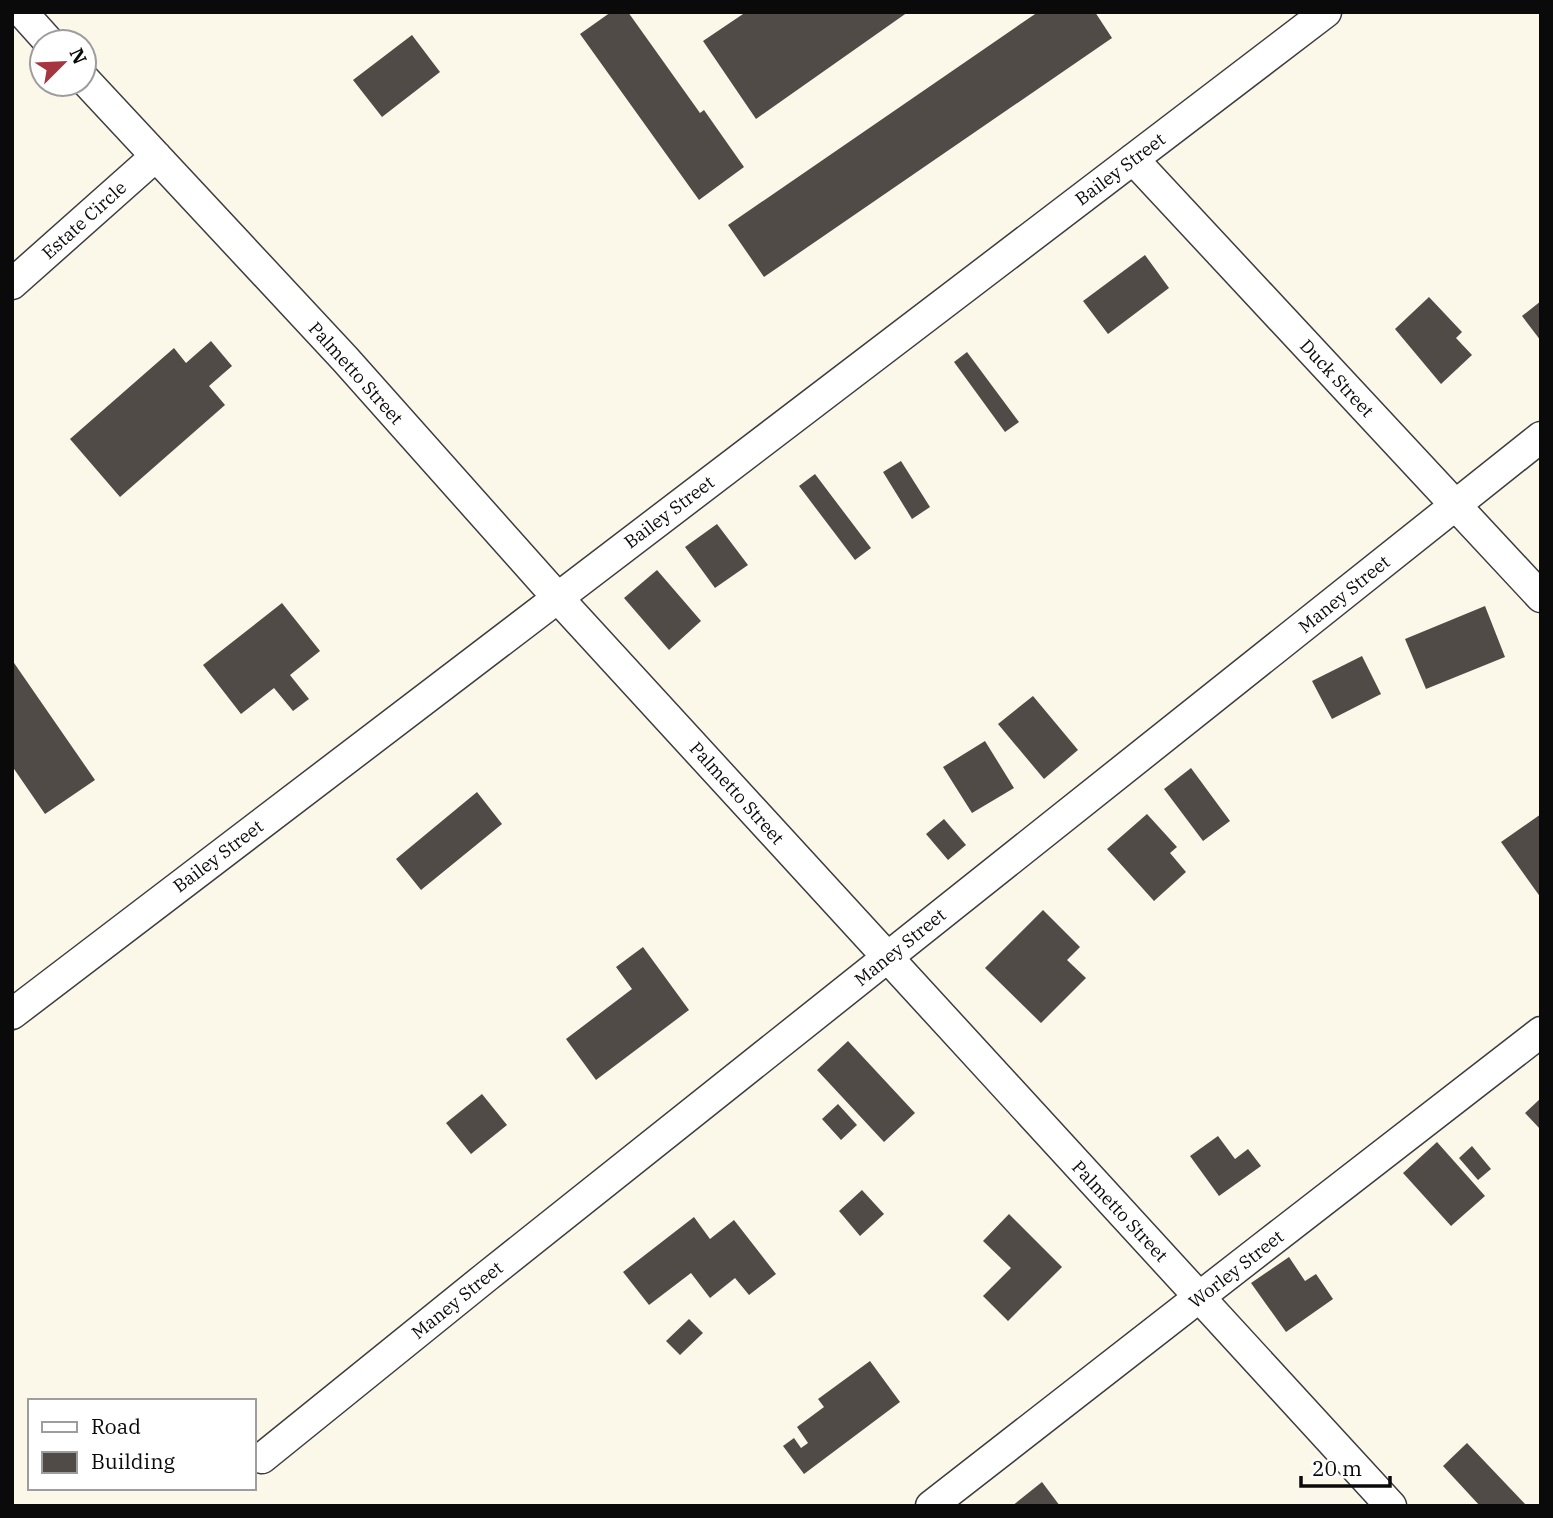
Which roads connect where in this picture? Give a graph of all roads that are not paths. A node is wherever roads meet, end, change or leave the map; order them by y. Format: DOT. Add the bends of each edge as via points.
graph roads {
  1 [pos="22,12"];
  2 [pos="1326,12"];
  3 [pos="36,28"];
  4 [pos="98,94"];
  5 [pos="156,156"];
  6 [pos="1133,159"];
  7 [pos="12,284"];
  8 [pos="1541,437"];
  9 [pos="1455,505"];
  10 [pos="557,597"];
  11 [pos="1541,597"];
  12 [pos="887,957"];
  13 [pos="12,1014"];
  14 [pos="1541,1032"];
  15 [pos="1200,1297"];
  16 [pos="262,1458"];
  17 [pos="931,1506"];
  18 [pos="1391,1506"];
  1 -- 3 [label="street"];
  2 -- 6 [label="street, Bailey Street"];
  4 -- 5 [label="street, Palmetto Street"];
  5 -- 7 [label="street, Estate Circle"];
  5 -- 10 [label="street, Palmetto Street"];
  6 -- 9 [label="street, Duck Street"];
  6 -- 10 [label="street, Bailey Street"];
  8 -- 9 [label="street, Maney Street"];
  9 -- 11 [label="street, Duck Street"];
  9 -- 12 [label="street, Maney Street"];
  10 -- 12 [label="street, Palmetto Street"];
  10 -- 13 [label="street, Bailey Street"];
  12 -- 15 [label="street, Palmetto Street"];
  12 -- 16 [label="street, Maney Street"];
  14 -- 15 [label="street, Worley Street"];
  15 -- 17 [label="street, Worley Street"];
  15 -- 18 [label="street, Palmetto Street"];
}
